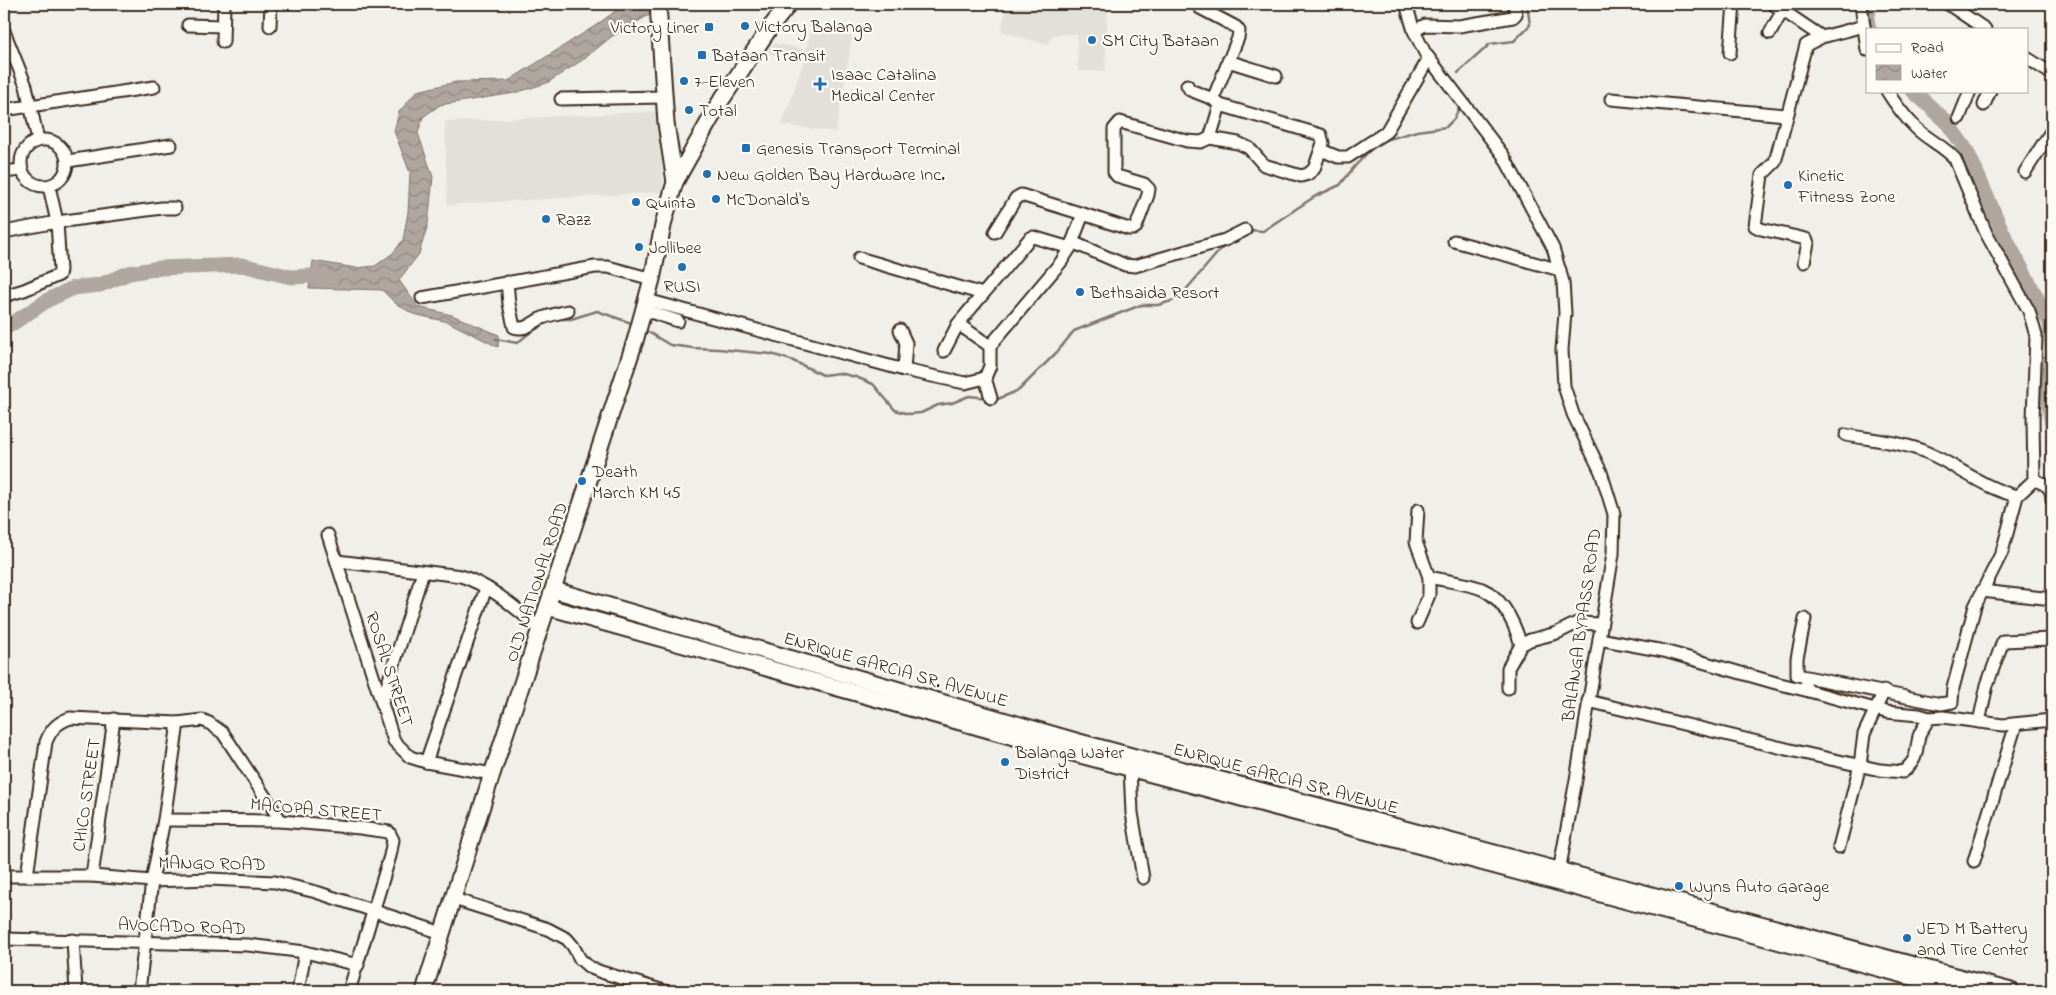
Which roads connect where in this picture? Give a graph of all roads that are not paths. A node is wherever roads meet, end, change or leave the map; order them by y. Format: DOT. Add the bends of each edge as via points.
graph roads {
  1 [pos="224,4"];
  2 [pos="271,4"];
  3 [pos="789,4"];
  4 [pos="1406,4"];
  5 [pos="1514,4"];
  6 [pos="1734,4"];
  7 [pos="1861,4"];
  8 [pos="1948,4"];
  9 [pos="1778,7"];
  10 [pos="1200,8"];
  11 [pos="658,9"];
  12 [pos="188,25"];
  13 [pos="223,26"];
  14 [pos="270,26"];
  15 [pos="1864,26"];
  16 [pos="1984,28"];
  17 [pos="1414,30"];
  18 [pos="4,31"];
  19 [pos="1770,33"];
  20 [pos="1822,37"];
  21 [pos="223,42"];
  22 [pos="1866,42"];
  23 [pos="1730,53"];
  24 [pos="9,54"];
  25 [pos="1429,58"];
  26 [pos="2028,59"];
  27 [pos="1228,61"];
  28 [pos="2052,74"];
  29 [pos="1276,76"];
  30 [pos="1187,85"];
  31 [pos="154,87"];
  32 [pos="1888,92"];
  33 [pos="1970,92"];
  34 [pos="1990,92"];
  35 [pos="663,97"];
  36 [pos="1611,99"];
  37 [pos="561,100"];
  38 [pos="1217,102"];
  39 [pos="32,105"];
  40 [pos="1984,105"];
  41 [pos="4,110"];
  42 [pos="1786,114"];
  43 [pos="1959,118"];
  44 [pos="2052,130"];
  45 [pos="1210,138"];
  46 [pos="38,140"];
  47 [pos="171,145"];
  48 [pos="1321,150"];
  49 [pos="68,161"];
  50 [pos="21,170"];
  51 [pos="4,172"];
  52 [pos="2025,172"];
  53 [pos="676,182"];
  54 [pos="49,186"];
  55 [pos="175,208"];
  56 [pos="1083,214"];
  57 [pos="57,222"];
  58 [pos="1246,230"];
  59 [pos="4,232"];
  60 [pos="995,232"];
  61 [pos="1454,241"];
  62 [pos="1071,245"];
  63 [pos="859,258"];
  64 [pos="1804,262"];
  65 [pos="1560,270"];
  66 [pos="652,279"];
  67 [pos="507,282"];
  68 [pos="983,294"];
  69 [pos="4,296"];
  70 [pos="422,298"];
  71 [pos="568,311"];
  72 [pos="643,315"];
  73 [pos="678,321"];
  74 [pos="958,324"];
  75 [pos="900,330"];
  76 [pos="990,346"];
  77 [pos="944,351"];
  78 [pos="904,370"];
  79 [pos="985,378"];
  80 [pos="991,398"];
  81 [pos="1846,435"];
  82 [pos="2034,480"];
  83 [pos="2017,496"];
  84 [pos="2052,500"];
  85 [pos="1418,510"];
  86 [pos="328,535"];
  87 [pos="337,561"];
  88 [pos="423,572"];
  89 [pos="1429,577"];
  90 [pos="486,588"];
  91 [pos="554,590"];
  92 [pos="1982,591"];
  93 [pos="2052,599"];
  94 [pos="548,607"];
  95 [pos="1805,619"];
  96 [pos="1417,623"];
  97 [pos="1602,624"];
  98 [pos="541,628"];
  99 [pos="1599,639"];
  100 [pos="2052,639"];
  101 [pos="1521,645"];
  102 [pos="1797,675"];
  103 [pos="1508,688"];
  104 [pos="1809,691"];
  105 [pos="1884,691"];
  106 [pos="1588,701"];
  107 [pos="382,702"];
  108 [pos="1875,708"];
  109 [pos="1929,718"];
  110 [pos="114,719"];
  111 [pos="2052,720"];
  112 [pos="1979,722"];
  113 [pos="178,723"];
  114 [pos="2016,724"];
  115 [pos="1078,748"];
  116 [pos="426,762"];
  117 [pos="1860,765"];
  118 [pos="1130,768"];
  119 [pos="492,774"];
  120 [pos="164,820"];
  121 [pos="281,821"];
  122 [pos="1840,847"];
  123 [pos="1974,861"];
  124 [pos="4,876"];
  125 [pos="27,876"];
  126 [pos="92,876"];
  127 [pos="1558,877"];
  128 [pos="1143,878"];
  129 [pos="152,881"];
  130 [pos="454,899"];
  131 [pos="374,912"];
  132 [pos="442,933"];
  133 [pos="4,939"];
  134 [pos="73,940"];
  135 [pos="146,943"];
  136 [pos="305,952"];
  137 [pos="358,965"];
  138 [pos="1894,967"];
  139 [pos="76,991"];
  140 [pos="139,991"];
  141 [pos="298,991"];
  142 [pos="349,991"];
  143 [pos="424,991"];
  144 [pos="664,991"];
  145 [pos="1964,991"];
  146 [pos="2011,991"];
  1 -- 13 [label="street"];
  2 -- 14 [label="street"];
  3 -- 53 [label="main road" via="720,102"];
  4 -- 17 [label="street, BALANGA BYPASS ROAD"];
  5 -- 17 [label="street" via="1516,14 1513,17 1459,26 1425,26"];
  6 -- 23 [label="street"];
  7 -- 15 [label="street"];
  8 -- 16 [label="street"];
  9 -- 19 [label="street"];
  9 -- 20 [label="street"];
  10 -- 27 [label="street" via="1239,31"];
  11 -- 35 [label="main road"];
  12 -- 13 [label="street"];
  13 -- 21 [label="street"];
  15 -- 20 [label="street"];
  15 -- 22 [label="street"];
  17 -- 25 [label="street, BALANGA BYPASS ROAD"];
  18 -- 24 [label="street"];
  20 -- 42 [label="street" via="1809,42 1804,50"];
  24 -- 39 [label="street"];
  25 -- 48 [label="street" via="1386,132 1348,157 1338,157"];
  25 -- 65 [label="street, BALANGA BYPASS ROAD" via="1502,155 1553,248"];
  26 -- 28 [label="street"];
  27 -- 29 [label="street"];
  27 -- 38 [label="street"];
  30 -- 38 [label="street" via="1190,90"];
  31 -- 39 [label="street"];
  32 -- 82 [label="street" via="1916,128 1955,159 1986,234 2029,311 2036,336"];
  33 -- 43 [label="street"];
  34 -- 40 [label="street"];
  35 -- 37 [label="street"];
  35 -- 53 [label="main road"];
  36 -- 42 [label="street"];
  38 -- 45 [label="street"];
  38 -- 48 [label="street" via="1321,135"];
  39 -- 41 [label="street"];
  39 -- 46 [label="street"];
  42 -- 64 [label="street" via="1775,162 1762,175 1755,226 1760,230 1806,239"];
  44 -- 52 [label="street"];
  45 -- 48 [label="street" via="1238,143 1249,148 1264,165 1301,176 1314,168"];
  45 -- 56 [label="street" via="1200,142 1187,141 1120,122 1114,129 1114,172 1149,189 1136,227 1129,229"];
  46 -- 49 [label="street" via="49,139 58,144"];
  46 -- 50 [label="street" via="27,146 21,157"];
  47 -- 49 [label="street"];
  49 -- 54 [label="street" via="63,177"];
  50 -- 51 [label="street"];
  50 -- 54 [label="street" via="32,183"];
  53 -- 66 [label="main road, OLD NATIONAL ROAD"];
  54 -- 57 [label="street"];
  55 -- 57 [label="street"];
  56 -- 60 [label="street" via="1022,194 1016,198"];
  56 -- 62 [label="street"];
  57 -- 59 [label="street"];
  57 -- 69 [label="street" via="59,275"];
  58 -- 62 [label="street" via="1225,240 1135,266"];
  61 -- 65 [label="street"];
  62 -- 68 [label="street" via="1030,238"];
  62 -- 76 [label="street" via="1061,262"];
  63 -- 68 [label="street"];
  65 -- 97 [label="street, BALANGA BYPASS ROAD" via="1563,282 1564,386 1573,414 1601,472 1614,514 1613,554"];
  66 -- 67 [label="street" via="608,267 595,267"];
  66 -- 72 [label="main road, OLD NATIONAL ROAD"];
  67 -- 70 [label="street"];
  67 -- 71 [label="street" via="512,322 518,329"];
  68 -- 74 [label="street"];
  72 -- 73 [label="street"];
  72 -- 78 [label="street"];
  72 -- 91 [label="main road, OLD NATIONAL ROAD"];
  74 -- 76 [label="street"];
  74 -- 77 [label="street"];
  75 -- 78 [label="street" via="906,343"];
  76 -- 79 [label="street" via="990,366"];
  78 -- 79 [label="street" via="965,383"];
  79 -- 80 [label="street"];
  81 -- 83 [label="street" via="1930,453 1991,487"];
  82 -- 83 [label="street"];
  82 -- 84 [label="street" via="2049,487"];
  83 -- 92 [label="street" via="2002,552"];
  85 -- 89 [label="street" via="1416,542"];
  86 -- 87 [label="street, ROSAL STREET"];
  87 -- 88 [label="street"];
  87 -- 107 [label="street, ROSAL STREET"];
  88 -- 90 [label="street" via="461,576"];
  88 -- 107 [label="street"];
  89 -- 96 [label="street" via="1429,595"];
  89 -- 101 [label="street" via="1483,590 1500,603 1515,627"];
  90 -- 98 [label="street"];
  90 -- 116 [label="street"];
  91 -- 94 [label="main road, OLD NATIONAL ROAD"];
  91 -- 115 [label="main road, ENRIQUE GARCIA SR. AVENUE"];
  92 -- 93 [label="street"];
  92 -- 105 [label="street" via="1953,688 1952,702 1942,704"];
  94 -- 98 [label="main road, OLD NATIONAL ROAD"];
  94 -- 115 [label="main road, ENRIQUE GARCIA SR. AVENUE"];
  95 -- 102 [label="street"];
  97 -- 99 [label="street, BALANGA BYPASS ROAD"];
  97 -- 101 [label="street" via="1577,623"];
  98 -- 119 [label="main road, OLD NATIONAL ROAD"];
  99 -- 104 [label="street" via="1664,651"];
  99 -- 106 [label="street, BALANGA BYPASS ROAD"];
  100 -- 112 [label="street" via="2003,641"];
  101 -- 103 [label="street" via="1508,668"];
  102 -- 104 [label="street"];
  102 -- 105 [label="street"];
  104 -- 108 [label="street"];
  105 -- 108 [label="street"];
  106 -- 117 [label="street"];
  106 -- 127 [label="street, BALANGA BYPASS ROAD"];
  107 -- 116 [label="street, ROSAL STREET" via="394,741 410,757"];
  108 -- 109 [label="street"];
  108 -- 117 [label="street" via="1864,734"];
  109 -- 112 [label="street"];
  109 -- 117 [label="street" via="1919,735 1913,763 1903,772"];
  110 -- 113 [label="street"];
  110 -- 125 [label="street" via="70,718 50,732"];
  110 -- 126 [label="street, CHICO STREET"];
  111 -- 114 [label="street"];
  112 -- 114 [label="street"];
  113 -- 120 [label="street"];
  113 -- 121 [label="street" via="202,720 217,727"];
  114 -- 123 [label="street"];
  115 -- 118 [label="main road, ENRIQUE GARCIA SR. AVENUE"];
  115 -- 127 [label="main road, ENRIQUE GARCIA SR. AVENUE"];
  116 -- 119 [label="street, ROSAL STREET"];
  117 -- 122 [label="street"];
  118 -- 127 [label="main road, ENRIQUE GARCIA SR. AVENUE"];
  118 -- 128 [label="street" via="1132,813"];
  119 -- 130 [label="main road, OLD NATIONAL ROAD"];
  120 -- 121 [label="street, MACOPA STREET"];
  120 -- 129 [label="street"];
  121 -- 131 [label="street, MACOPA STREET" via="389,832 393,840 390,856"];
  124 -- 125 [label="street, MANGO ROAD"];
  125 -- 126 [label="street, MANGO ROAD"];
  126 -- 129 [label="street, MANGO ROAD"];
  127 -- 138 [label="main road, ENRIQUE GARCIA SR. AVENUE"];
  129 -- 131 [label="street, MANGO ROAD" via="275,882"];
  129 -- 135 [label="street"];
  130 -- 132 [label="main road, OLD NATIONAL ROAD"];
  130 -- 144 [label="street" via="548,929 567,939 589,967"];
  131 -- 132 [label="street, MANGO ROAD"];
  131 -- 137 [label="street, MACOPA STREET"];
  132 -- 143 [label="main road, OLD NATIONAL ROAD"];
  133 -- 134 [label="street, AVOCADO ROAD"];
  134 -- 135 [label="street, AVOCADO ROAD"];
  134 -- 139 [label="street"];
  135 -- 136 [label="street, AVOCADO ROAD" via="248,945"];
  135 -- 140 [label="street"];
  136 -- 137 [label="street, AVOCADO ROAD"];
  136 -- 141 [label="street"];
  137 -- 142 [label="street, MACOPA STREET"];
  138 -- 145 [label="main road, ENRIQUE GARCIA SR. AVENUE"];
  138 -- 146 [label="main road, ENRIQUE GARCIA SR. AVENUE"];
}
